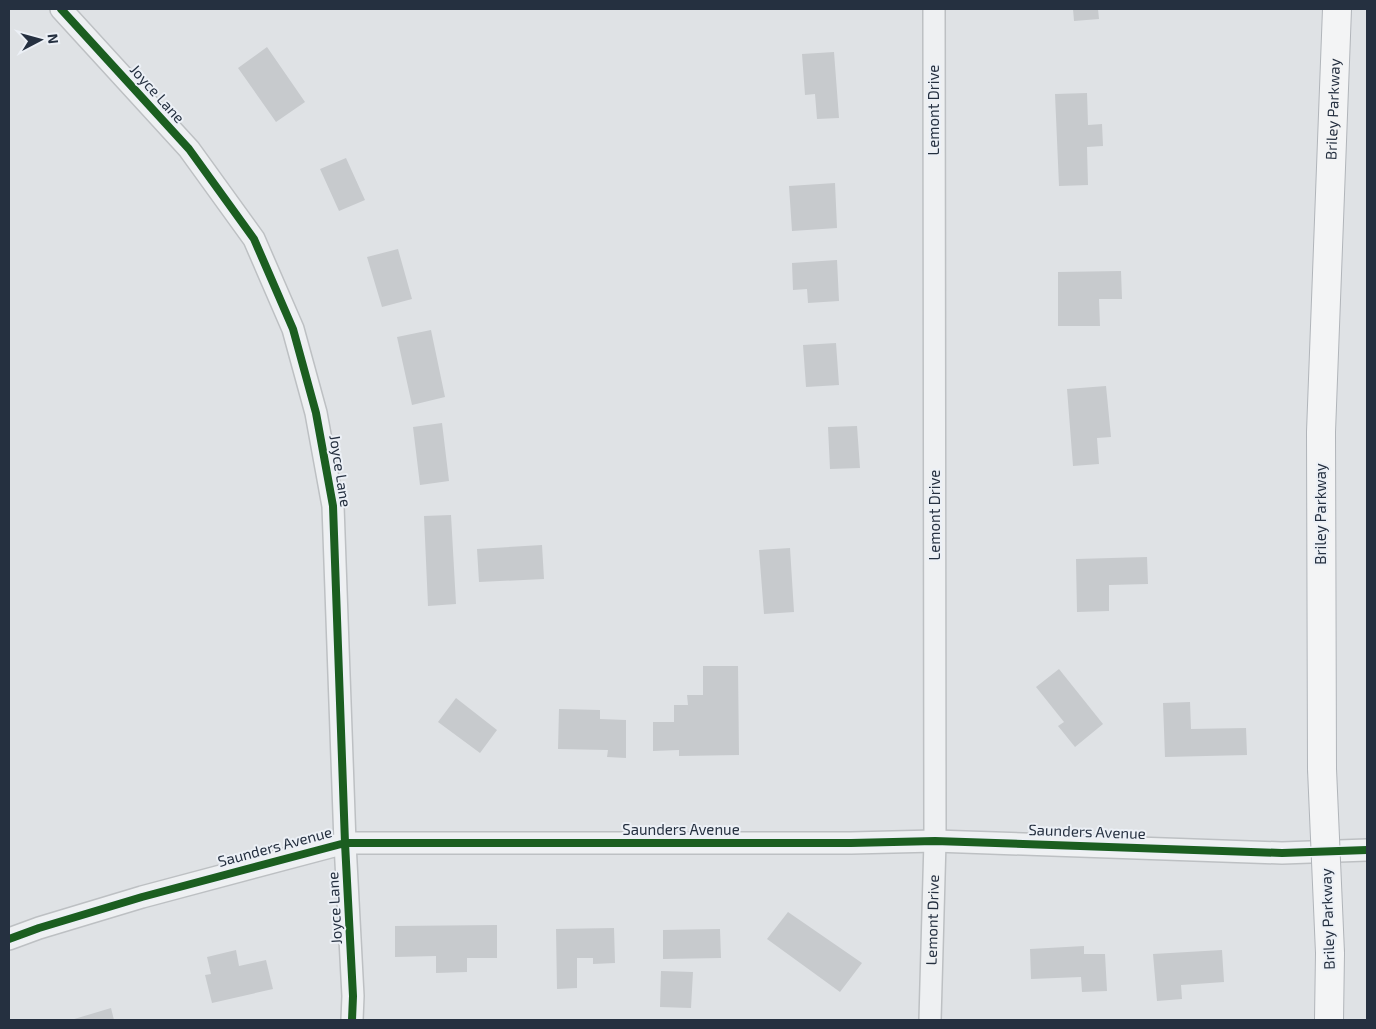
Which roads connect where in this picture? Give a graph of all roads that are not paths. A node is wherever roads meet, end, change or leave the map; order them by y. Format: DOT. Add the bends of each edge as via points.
graph roads {
  1 [pos="60,9"];
  2 [pos="934,9"];
  3 [pos="1337,9"];
  4 [pos="935,840"];
  5 [pos="345,843"];
  6 [pos="1367,850"];
  7 [pos="9,939"];
  8 [pos="352,1020"];
  9 [pos="930,1020"];
  10 [pos="1329,1020"];
  1 -- 5 [label="street, Joyce Lane" via="189,149 249,231 293,329 316,413 333,506"];
  2 -- 4 [label="street, Lemont Drive"];
  3 -- 10 [label="highway, Briley Parkway, bridge" via="1321,432 1322,769 1330,953"];
  4 -- 5 [label="street, Saunders Avenue" via="851,843"];
  4 -- 6 [label="street, Saunders Avenue" via="1282,852"];
  4 -- 9 [label="street, Lemont Drive"];
  5 -- 7 [label="street, Saunders Avenue" via="142,897"];
  5 -- 8 [label="street, Joyce Lane"];
}
